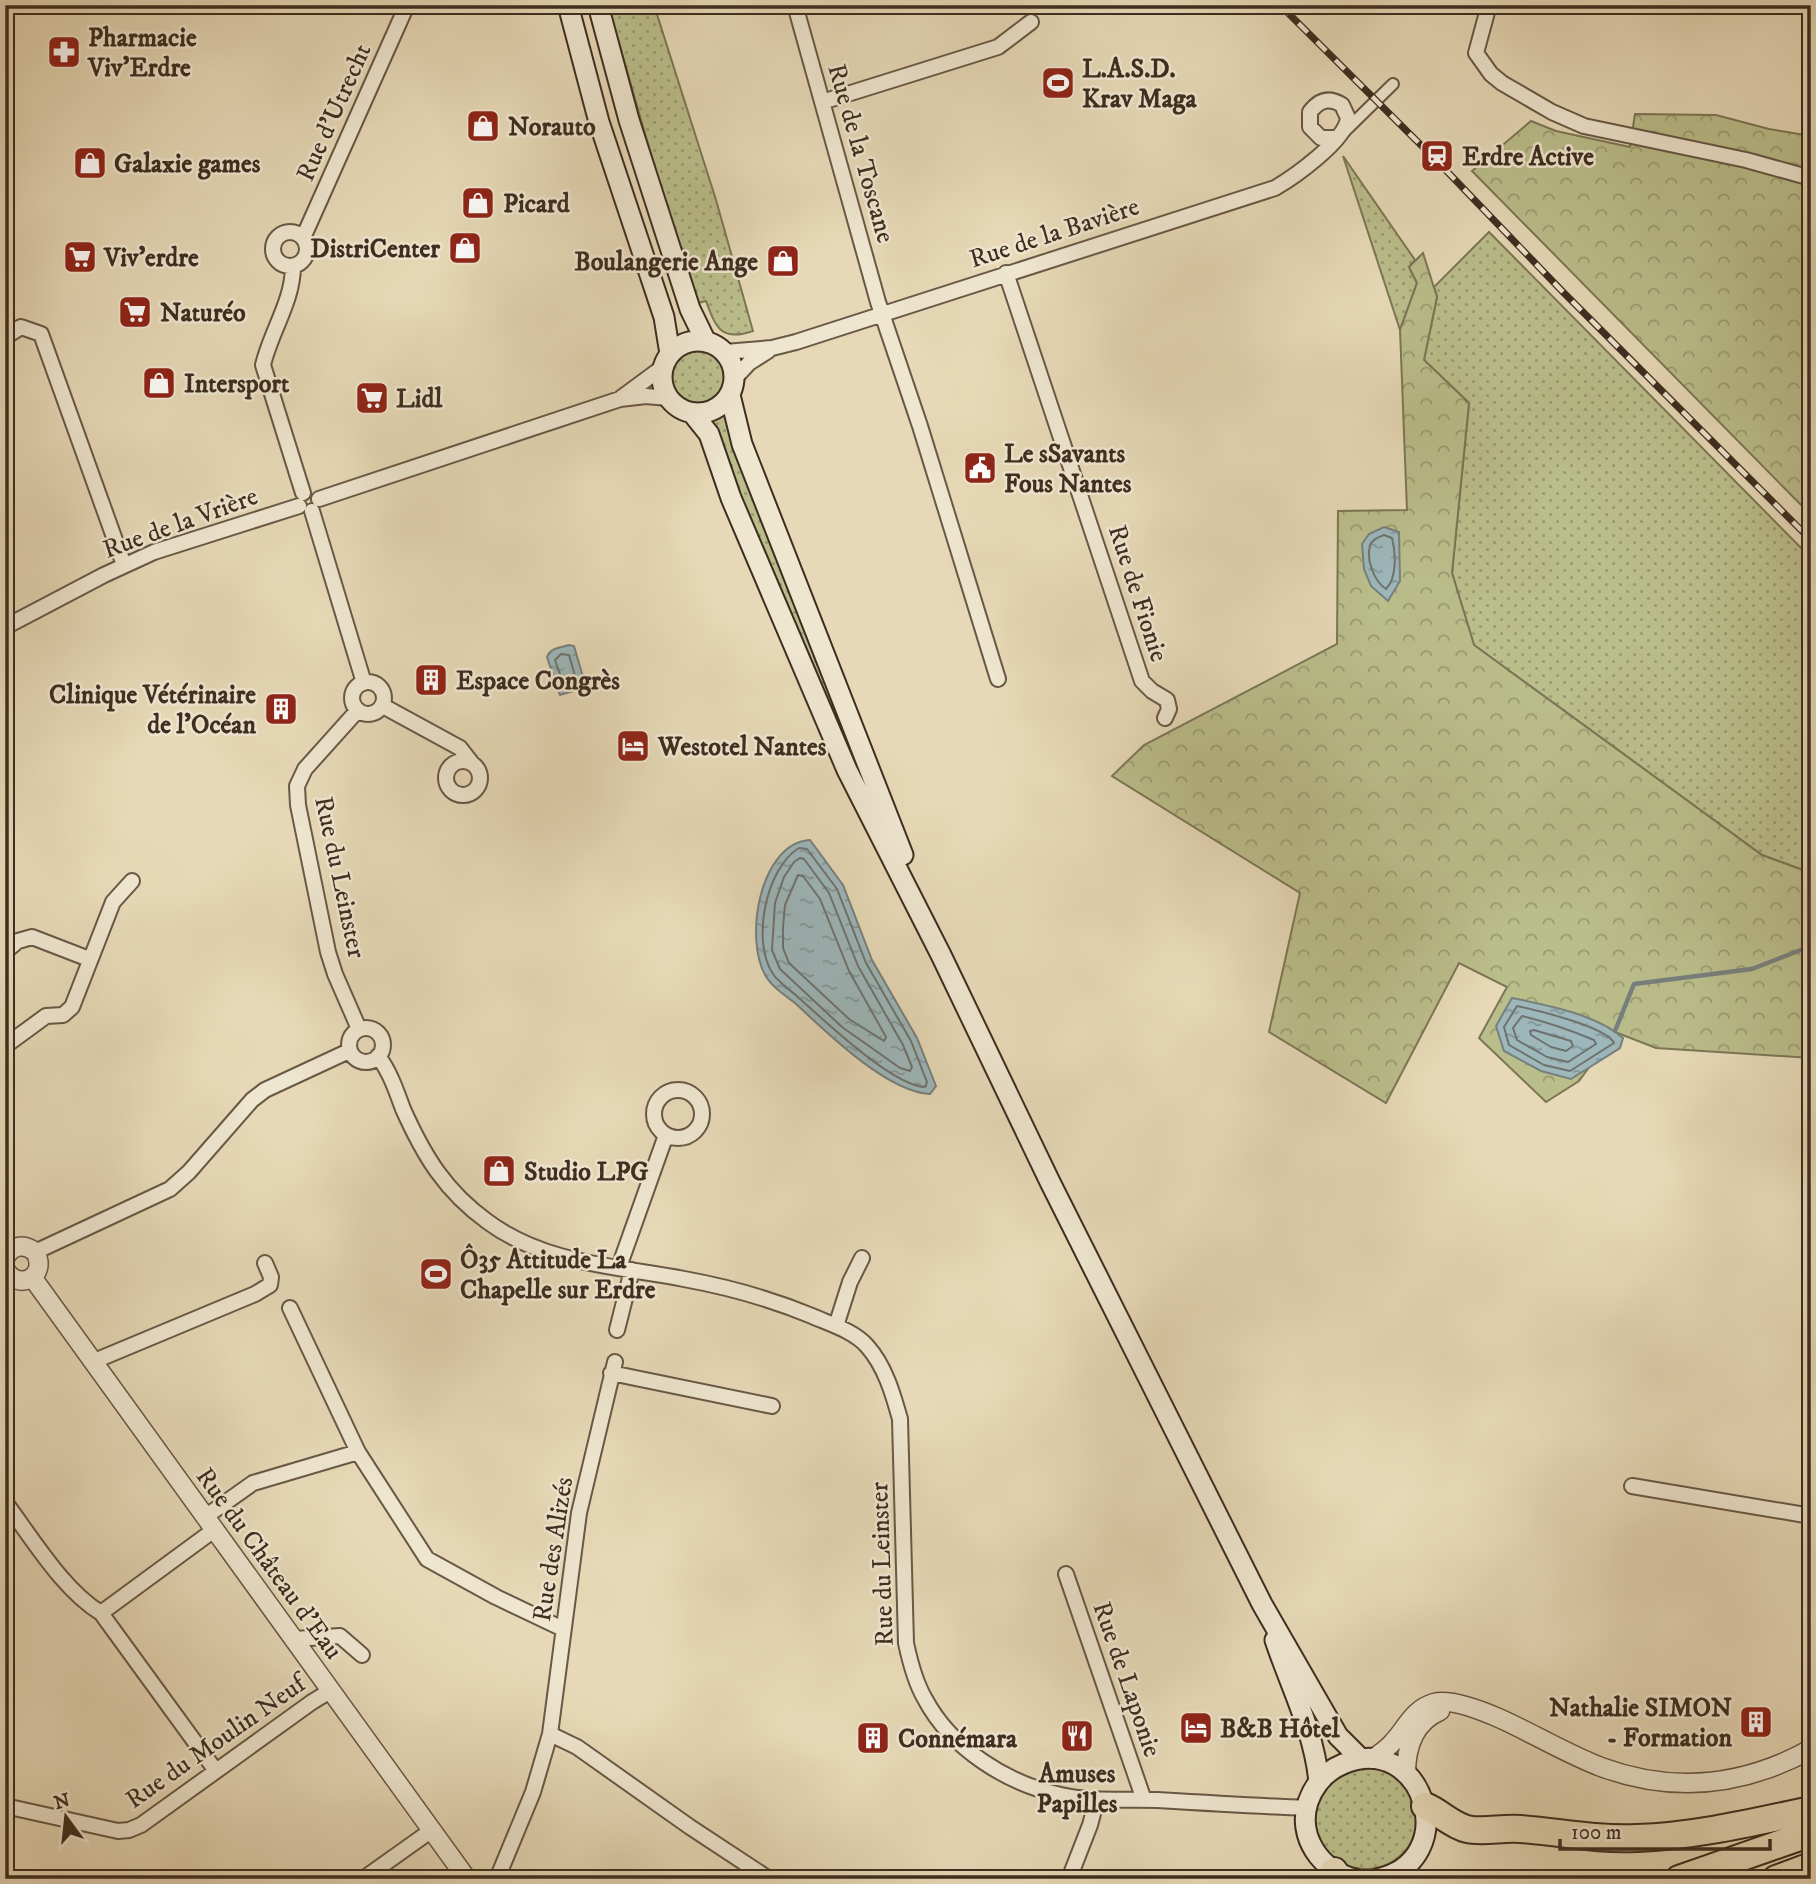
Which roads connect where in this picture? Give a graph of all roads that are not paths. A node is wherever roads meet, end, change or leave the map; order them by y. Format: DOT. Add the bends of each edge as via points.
graph roads {
  1 [pos="407,5"];
  2 [pos="568,5"];
  3 [pos="598,5"];
  4 [pos="795,5"];
  5 [pos="1489,5"];
  6 [pos="1031,22"];
  7 [pos="1389,88"];
  8 [pos="822,102"];
  9 [pos="1340,135"];
  10 [pos="1811,178"];
  11 [pos="303,238"];
  12 [pos="293,266"];
  13 [pos="1006,273"];
  14 [pos="882,313"];
  15 [pos="5,337"];
  16 [pos="706,342"];
  17 [pos="772,348"];
  18 [pos="725,352"];
  19 [pos="667,360"];
  20 [pos="733,387"];
  21 [pos="668,398"];
  22 [pos="620,399"];
  23 [pos="693,414"];
  24 [pos="308,502"];
  25 [pos="124,565"];
  26 [pos="5,626"];
  27 [pos="998,679"];
  28 [pos="364,683"];
  29 [pos="383,706"];
  30 [pos="358,710"];
  31 [pos="1165,718"];
  32 [pos="445,738"];
  33 [pos="471,762"];
  34 [pos="451,765"];
  35 [pos="132,881"];
  36 [pos="5,952"];
  37 [pos="941,954"];
  38 [pos="89,959"];
  39 [pos="359,1029"];
  40 [pos="5,1046"];
  41 [pos="349,1051"];
  42 [pos="378,1056"];
  43 [pos="666,1135"];
  44 [pos="8,1248"];
  45 [pos="35,1252"];
  46 [pos="862,1258"];
  47 [pos="265,1263"];
  48 [pos="626,1268"];
  49 [pos="5,1269"];
  50 [pos="32,1277"];
  51 [pos="290,1308"];
  52 [pos="836,1326"];
  53 [pos="617,1330"];
  54 [pos="92,1362"];
  55 [pos="772,1406"];
  56 [pos="358,1452"];
  57 [pos="1632,1486"];
  58 [pos="5,1502"];
  59 [pos="1811,1516"];
  60 [pos="210,1523"];
  61 [pos="1066,1574"];
  62 [pos="1262,1604"];
  63 [pos="101,1613"];
  64 [pos="564,1629"];
  65 [pos="295,1639"];
  66 [pos="362,1655"];
  67 [pos="330,1691"];
  68 [pos="1465,1707"];
  69 [pos="550,1734"];
  70 [pos="1811,1749"];
  71 [pos="1367,1759"];
  72 [pos="216,1771"];
  73 [pos="1406,1774"];
  74 [pos="1319,1782"];
  75 [pos="1097,1799"];
  76 [pos="1144,1800"];
  77 [pos="5,1806"];
  78 [pos="1425,1806"];
  79 [pos="1307,1808"];
  80 [pos="1811,1810"];
  81 [pos="432,1830"];
  82 [pos="1811,1833"];
  83 [pos="1811,1852"];
  84 [pos="1811,1866"];
  85 [pos="1411,1870"];
  86 [pos="1343,1876"];
  87 [pos="363,1879"];
  88 [pos="467,1879"];
  89 [pos="497,1879"];
  90 [pos="769,1879"];
  91 [pos="1069,1879"];
  92 [pos="1377,1879"];
  93 [pos="1679,1879"];
  94 [pos="1729,1879"];
  95 [pos="1776,1879"];
  1 -- 11 [label="street, Rue d'Utrecht"];
  2 -- 19 [label="main road" via="599,122 664,317"];
  3 -- 16 [label="main road" via="637,145 690,309"];
  4 -- 8 [label="street, Rue de la Toscane"];
  5 -- 10 [label="street" via="1476,53 1490,74 1552,111 1584,125"];
  6 -- 8 [label="street" via="998,47"];
  7 -- 9 [label="street, Rue de la Bavière"];
  8 -- 14 [label="street, Rue de la Toscane"];
  9 -- 13 [label="street, Rue de la Bavière" via="1298,175 1275,188"];
  11 -- 12 [label="street" via="306,255"];
  11 -- 12 [label="street" via="289,232 274,243 272,252 278,262"];
  12 -- 24 [label="street" via="293,286 263,365"];
  13 -- 14 [label="street, Rue de la Bavière"];
  13 -- 31 [label="street, Rue de Fionie" via="1142,681 1167,699"];
  14 -- 17 [label="street, Rue de la Bavière"];
  14 -- 27 [label="street, Rue de la Toscane"];
  15 -- 25 [label="street" via="21,327 41,334"];
  16 -- 18 [label="main road"];
  16 -- 19 [label="main road" via="688,342"];
  17 -- 18 [label="street, Rue de la Bavière"];
  17 -- 20 [label="street, Rue de la Bavière" via="749,363"];
  18 -- 20 [label="main road"];
  19 -- 21 [label="main road" via="662,378"];
  19 -- 22 [label="street, Rue de la Vrière"];
  20 -- 23 [label="main road" via="718,408"];
  20 -- 37 [label="main road" via="742,444"];
  21 -- 22 [label="street, Rue de la Vrière"];
  21 -- 23 [label="main road"];
  22 -- 24 [label="street, Rue de la Vrière"];
  23 -- 37 [label="main road" via="709,433 731,498 847,770"];
  24 -- 25 [label="street, Rue de la Vrière"];
  24 -- 28 [label="street"];
  25 -- 26 [label="street, Rue de la Vrière"];
  28 -- 29 [label="street" via="379,686"];
  28 -- 30 [label="street" via="352,697"];
  29 -- 30 [label="street" via="371,714"];
  29 -- 32 [label="street"];
  30 -- 39 [label="street, Rue du Leinster" via="304,769 297,786 328,951"];
  32 -- 33 [label="street"];
  32 -- 34 [label="street"];
  33 -- 34 [label="street"];
  33 -- 34 [label="street" via="479,770 480,782 469,794 457,794 448,787"];
  35 -- 38 [label="street" via="113,902"];
  36 -- 38 [label="street" via="32,937"];
  37 -- 62 [label="main road"];
  38 -- 40 [label="street" via="72,1007 63,1015 46,1016"];
  39 -- 41 [label="street" via="349,1040"];
  39 -- 42 [label="street" via="378,1033 383,1047"];
  41 -- 42 [label="street" via="362,1061"];
  41 -- 45 [label="street" via="252,1100 170,1189"];
  42 -- 48 [label="street, Rue du Leinster" via="424,1152 454,1194 488,1222 546,1254"];
  43 -- 48 [label="street"];
  44 -- 45 [label="street" via="27,1247"];
  45 -- 50 [label="street" via="39,1262"];
  46 -- 52 [label="street"];
  47 -- 54 [label="street" via="270,1285 255,1294"];
  48 -- 52 [label="street, Rue du Leinster" via="738,1291"];
  48 -- 53 [label="street"];
  49 -- 50 [label="street" via="16,1280"];
  50 -- 54 [label="street, Rue du Château d'Eau"];
  51 -- 56 [label="street"];
  52 -- 75 [label="street, Rue du Leinster" via="867,1346 890,1385 898,1411 906,1643 924,1698 955,1738 998,1771 1054,1793"];
  54 -- 60 [label="street, Rue du Château d'Eau"];
  55 -- 64 [label="street, Rue des Alizés" via="613,1367 579,1513"];
  56 -- 60 [label="street" via="253,1483"];
  56 -- 64 [label="street" via="427,1559"];
  57 -- 59 [label="street"];
  58 -- 63 [label="street" via="86,1604"];
  60 -- 63 [label="street"];
  60 -- 65 [label="street, Rue du Château d'Eau"];
  61 -- 76 [label="street, Rue de Laponie"];
  62 -- 71 [label="main road" via="1338,1736"];
  62 -- 74 [label="main road" via="1308,1724"];
  63 -- 72 [label="street"];
  64 -- 69 [label="street, Rue des Alizés"];
  65 -- 66 [label="street" via="340,1636"];
  65 -- 67 [label="street, Rue du Château d'Eau"];
  67 -- 72 [label="street, Rue du Moulin Neuf"];
  67 -- 81 [label="street, Rue du Château d'Eau"];
  68 -- 70 [label="street" via="1599,1766 1655,1781 1737,1779"];
  68 -- 71 [label="street" via="1441,1702 1426,1706 1411,1717 1392,1744"];
  68 -- 73 [label="street" via="1438,1712 1425,1721 1410,1744"];
  69 -- 89 [label="street, Rue des Alizés" via="533,1792"];
  69 -- 90 [label="street" via="577,1747"];
  71 -- 73 [label="main road" via="1389,1763"];
  71 -- 74 [label="main road" via="1331,1770"];
  72 -- 77 [label="street, Rue du Moulin Neuf" via="129,1830"];
  73 -- 78 [label="main road"];
  74 -- 79 [label="main road"];
  75 -- 76 [label="street, Rue du Leinster"];
  75 -- 91 [label="street"];
  76 -- 79 [label="street, Rue du Leinster"];
  78 -- 80 [label="highway" via="1469,1829 1636,1839"];
  78 -- 85 [label="main road" via="1423,1841"];
  79 -- 86 [label="main road" via="1309,1839 1319,1857"];
  81 -- 87 [label="street"];
  81 -- 88 [label="street, Rue du Château d'Eau"];
  82 -- 93 [label="highway"];
  83 -- 94 [label="highway"];
  84 -- 95 [label="highway"];
  85 -- 92 [label="main road"];
}
